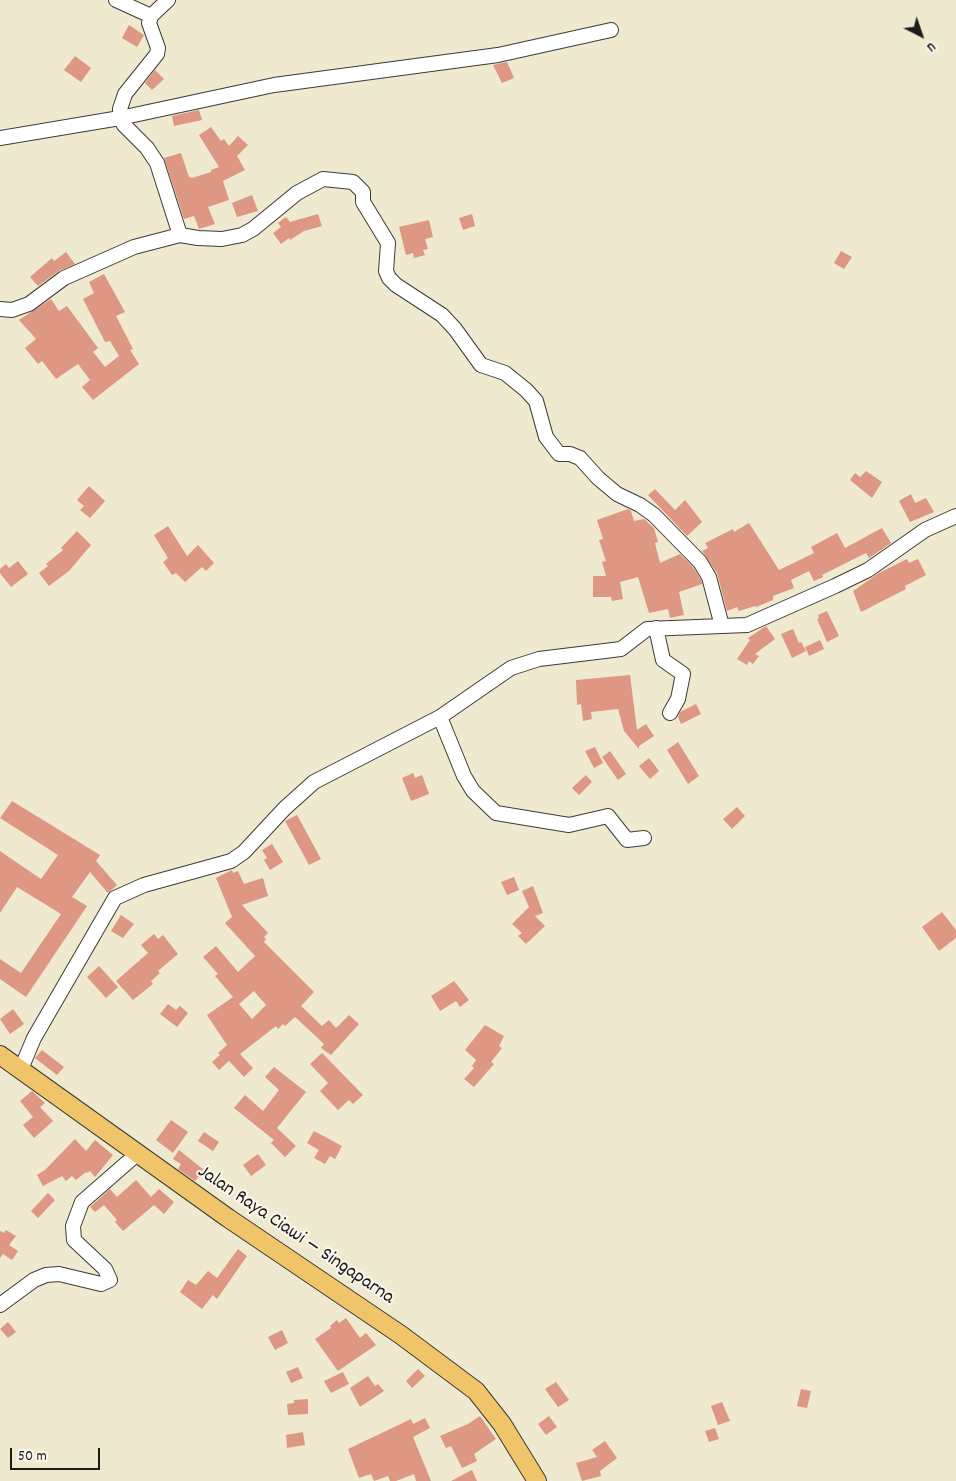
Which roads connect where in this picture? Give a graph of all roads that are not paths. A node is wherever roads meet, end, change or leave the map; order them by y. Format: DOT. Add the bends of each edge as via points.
graph roads {
  1 [pos="116,0"];
  2 [pos="168,0"];
  3 [pos="151,16"];
  4 [pos="611,30"];
  5 [pos="120,118"];
  6 [pos="0,138"];
  7 [pos="180,235"];
  8 [pos="0,309"];
  9 [pos="956,516"];
  10 [pos="722,626"];
  11 [pos="656,628"];
  12 [pos="670,714"];
  13 [pos="440,717"];
  14 [pos="644,838"];
  15 [pos="0,1055"];
  16 [pos="21,1069"];
  17 [pos="137,1154"];
  18 [pos="0,1305"];
  19 [pos="537,1481"];
  1 -- 3 [label="street"];
  2 -- 3 [label="street"];
  3 -- 5 [label="street" via="149,23 157,54 125,94"];
  4 -- 5 [label="street" via="498,55 274,86"];
  5 -- 6 [label="street"];
  5 -- 7 [label="street" via="156,163"];
  7 -- 8 [label="street" via="134,247 64,278 29,304 12,310"];
  7 -- 10 [label="street" via="222,239 242,235 317,181 340,180 359,186 363,202 388,243 386,271 389,278 396,286 442,315 480,365 505,373 526,390 536,401 546,437 559,454 580,458 617,494 654,515 700,562 710,577"];
  9 -- 10 [label="street" via="925,530 868,570 836,586 747,625"];
  10 -- 11 [label="street"];
  11 -- 12 [label="street" via="663,660 681,670 683,676 678,699"];
  11 -- 13 [label="street" via="647,629 621,648 526,662 494,679"];
  13 -- 14 [label="street" via="468,784 496,813 564,825 608,816 628,840"];
  13 -- 16 [label="street" via="314,782 244,852 230,861 144,885 115,898 34,1038"];
  15 -- 16 [label="main road, Jalan Raya Ciawi — Singaparna"];
  16 -- 17 [label="main road, Jalan Raya Ciawi — Singaparna"];
  17 -- 18 [label="street" via="82,1202 73,1226 74,1240 105,1269 110,1280 101,1284 59,1274 46,1275"];
  17 -- 19 [label="main road, Jalan Raya Ciawi — Singaparna" via="401,1334 476,1391 498,1418"];
}
